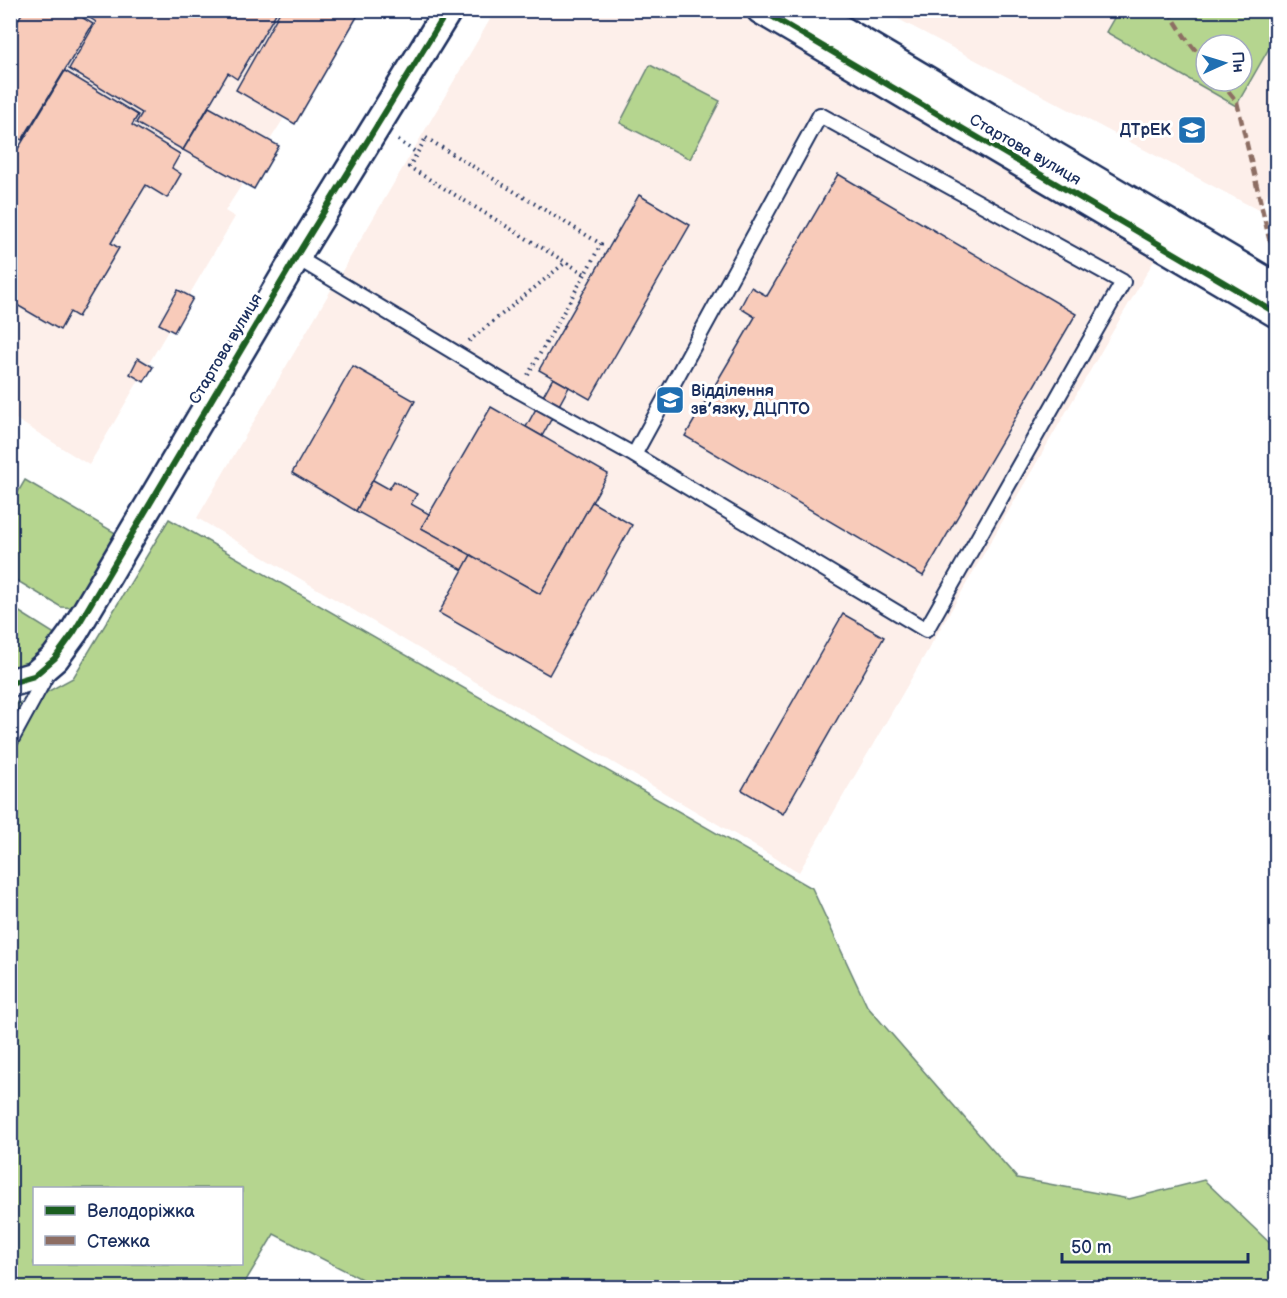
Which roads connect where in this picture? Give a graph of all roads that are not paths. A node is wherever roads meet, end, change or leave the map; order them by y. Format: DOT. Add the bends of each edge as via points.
graph roads {
  1 [pos="448,10"];
  2 [pos="761,10"];
  3 [pos="808,10"];
  4 [pos="296,257"];
  5 [pos="1276,287"];
  6 [pos="1276,313"];
  7 [pos="634,455"];
  8 [pos="55,658"];
  9 [pos="10,682"];
  10 [pos="10,742"];
  1 -- 4 [label="street, Стартова вулиця"];
  2 -- 6 [label="street, Стартова вулиця"];
  3 -- 5 [label="street, Стартова вулиця"];
  4 -- 7 [label="lane"];
  4 -- 8 [label="street, Стартова вулиця"];
  7 -- 7 [label="lane" via="926,630 1123,282 820,115"];
  8 -- 9 [label="street, Стартова вулиця" via="34,676"];
  8 -- 10 [label="lane"];
}
